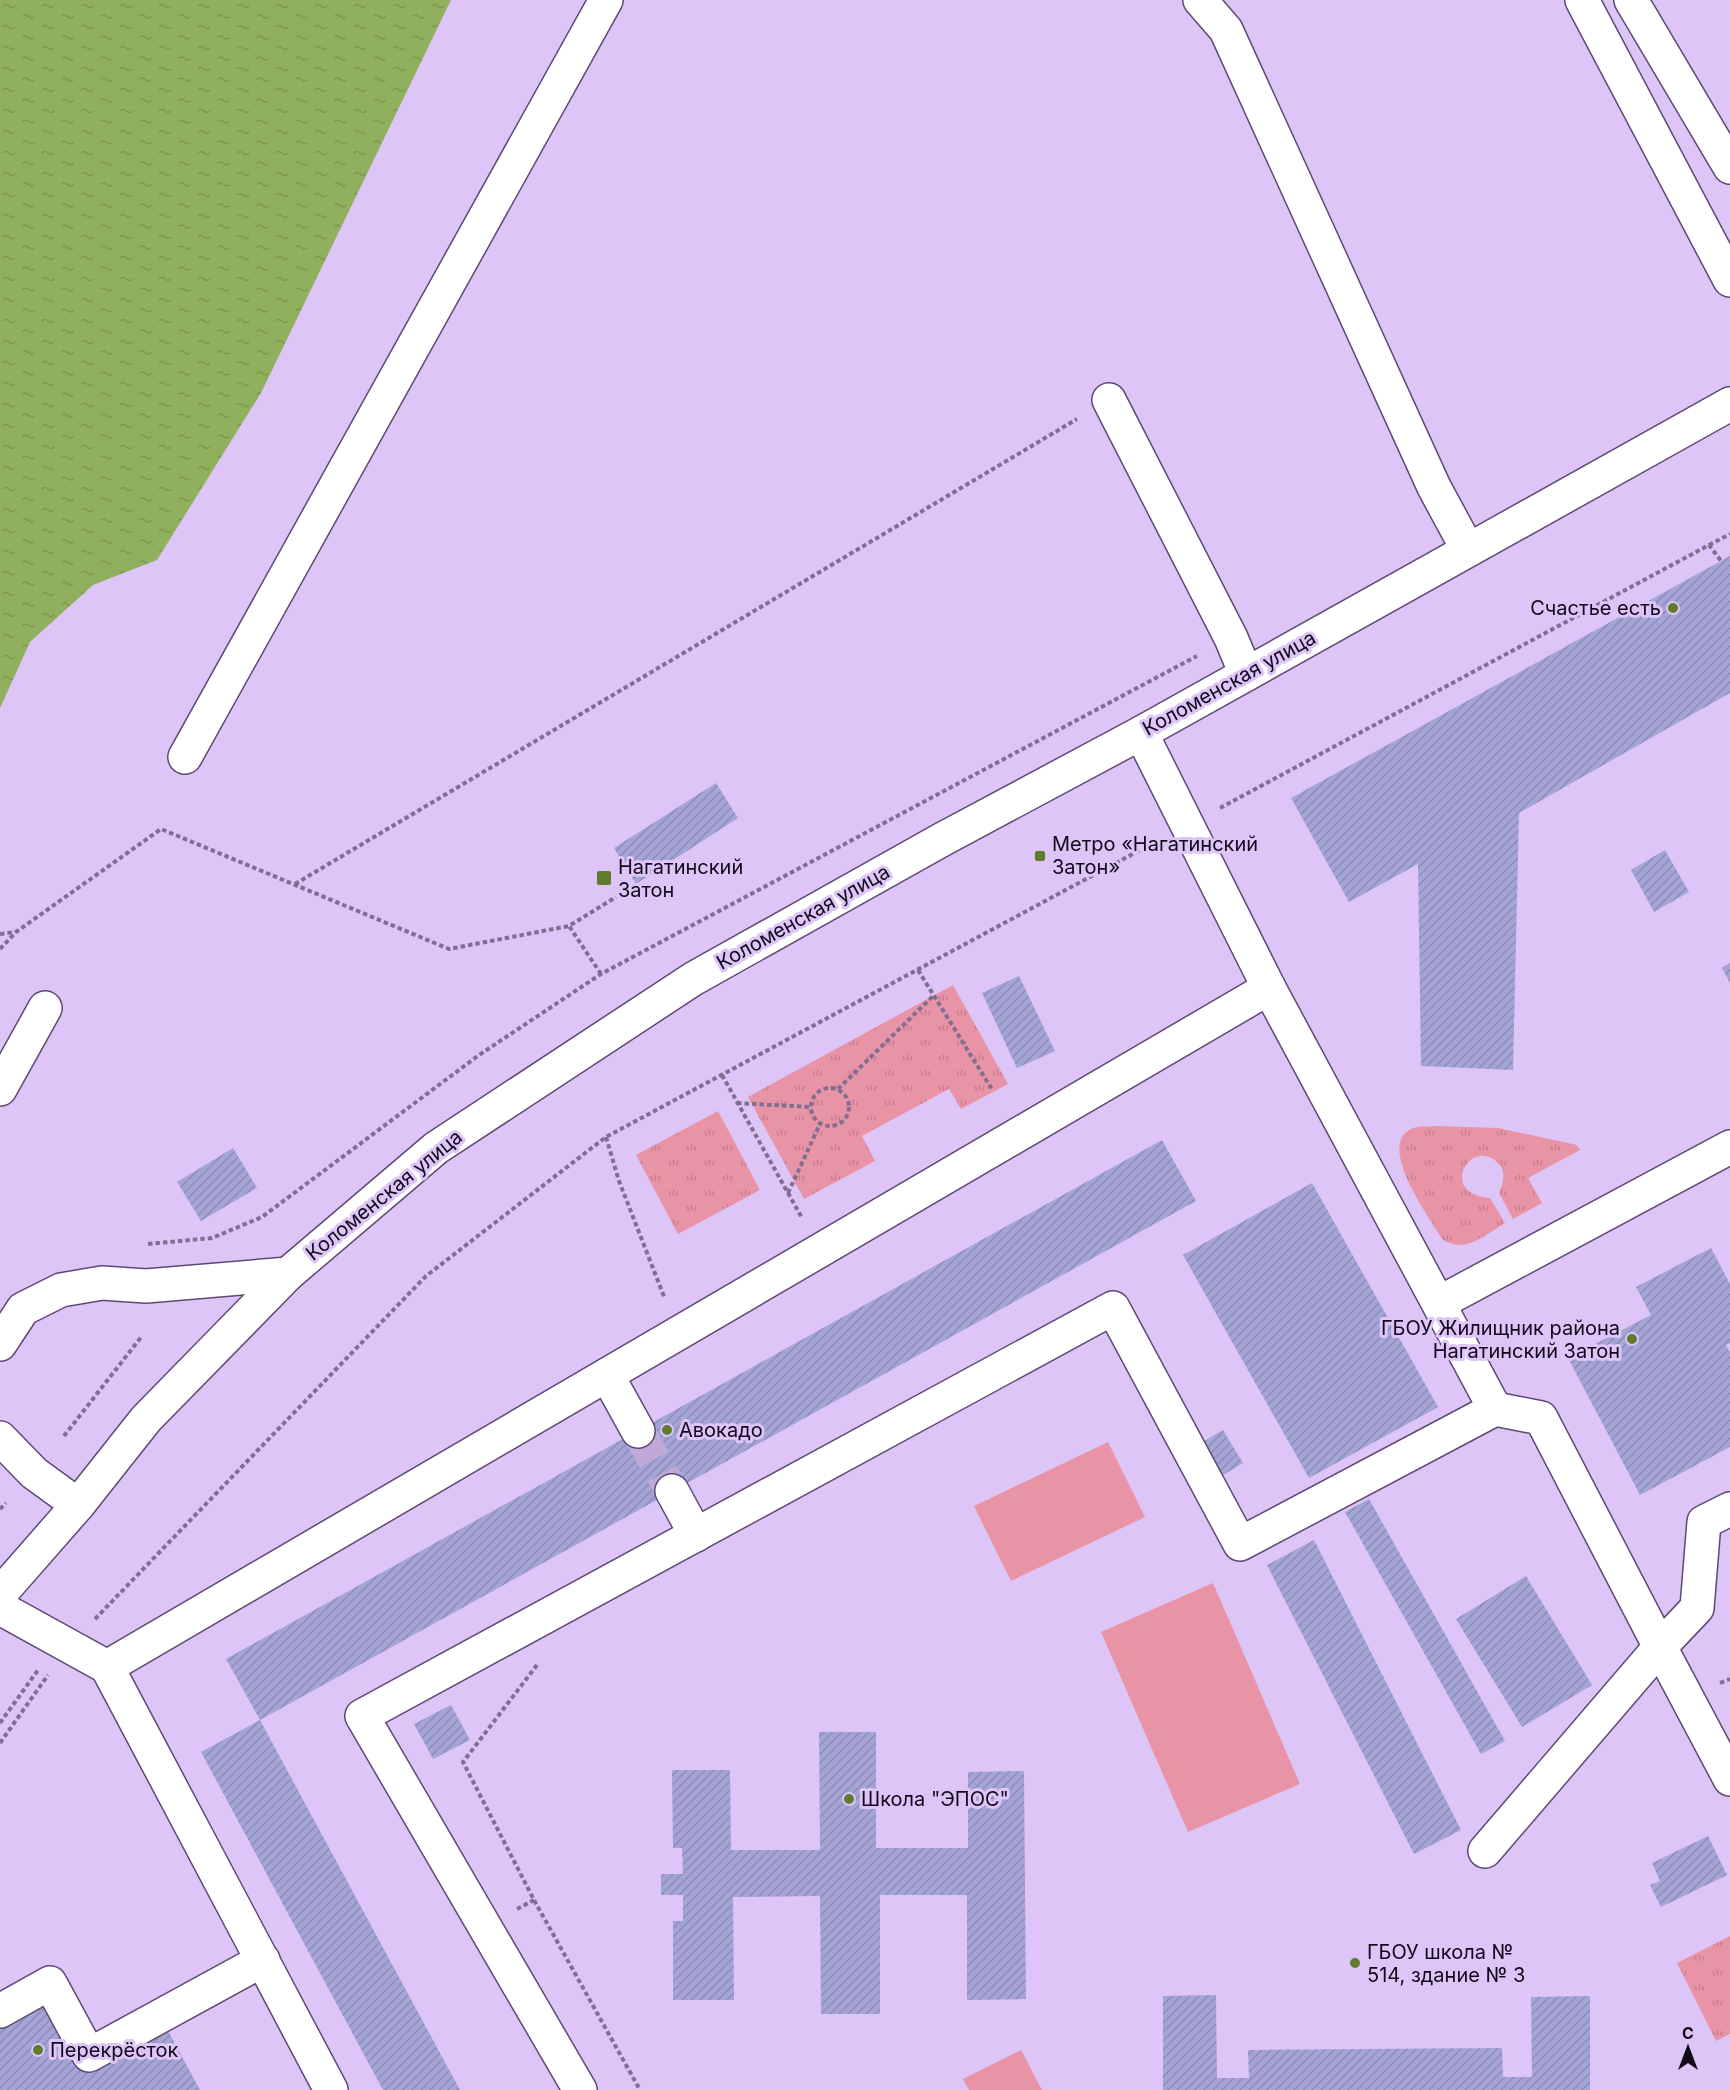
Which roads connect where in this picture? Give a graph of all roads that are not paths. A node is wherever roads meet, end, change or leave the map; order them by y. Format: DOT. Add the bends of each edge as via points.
graph roads {
  1 [pos="606,0"];
  2 [pos="1200,0"];
  3 [pos="1581,0"];
  4 [pos="1631,0"];
  5 [pos="1730,167"];
  6 [pos="1730,280"];
  7 [pos="1109,400"];
  8 [pos="1730,404"];
  9 [pos="1468,550"];
  10 [pos="1246,674"];
  11 [pos="1141,733"];
  12 [pos="185,757"];
  13 [pos="1269,988"];
  14 [pos="45,1008"];
  15 [pos="0,1089"];
  16 [pos="1730,1148"];
  17 [pos="288,1274"];
  18 [pos="1439,1303"];
  19 [pos="0,1344"];
  20 [pos="607,1375"];
  21 [pos="1495,1409"];
  22 [pos="638,1431"];
  23 [pos="0,1438"];
  24 [pos="672,1491"];
  25 [pos="78,1505"];
  26 [pos="1730,1509"];
  27 [pos="696,1535"];
  28 [pos="0,1594"];
  29 [pos="0,1608"];
  30 [pos="1660,1647"];
  31 [pos="107,1667"];
  32 [pos="1730,1779"];
  33 [pos="1485,1851"];
  34 [pos="262,1960"];
  35 [pos="0,2011"];
  36 [pos="331,2090"];
  37 [pos="580,2090"];
  1 -- 12 [label="street"];
  2 -- 9 [label="street" via="1226,30 1434,487"];
  3 -- 6 [label="street"];
  4 -- 5 [label="street"];
  7 -- 10 [label="street"];
  8 -- 9 [label="street, Коломенская улица"];
  9 -- 10 [label="street, Коломенская улица"];
  10 -- 11 [label="street, Коломенская улица"];
  11 -- 13 [label="street"];
  11 -- 17 [label="street, Коломенская улица" via="693,979 436,1148"];
  13 -- 18 [label="street"];
  13 -- 20 [label="street"];
  14 -- 15 [label="street"];
  16 -- 18 [label="street"];
  17 -- 19 [label="street" via="146,1286 102,1283 61,1290 23,1309"];
  17 -- 25 [label="street, Коломенская улица" via="146,1419"];
  18 -- 21 [label="street"];
  20 -- 22 [label="street"];
  20 -- 31 [label="street"];
  21 -- 27 [label="street" via="1240,1544 1113,1308"];
  21 -- 30 [label="street" via="1541,1418"];
  23 -- 25 [label="street" via="34,1473"];
  24 -- 27 [label="street"];
  25 -- 28 [label="street, Коломенская улица"];
  26 -- 30 [label="street" via="1704,1522 1696,1608"];
  27 -- 37 [label="street" via="362,1716"];
  29 -- 31 [label="street"];
  30 -- 32 [label="street"];
  30 -- 33 [label="street"];
  31 -- 34 [label="street"];
  34 -- 35 [label="street" via="89,2055 50,1983"];
  34 -- 36 [label="street"];
}
